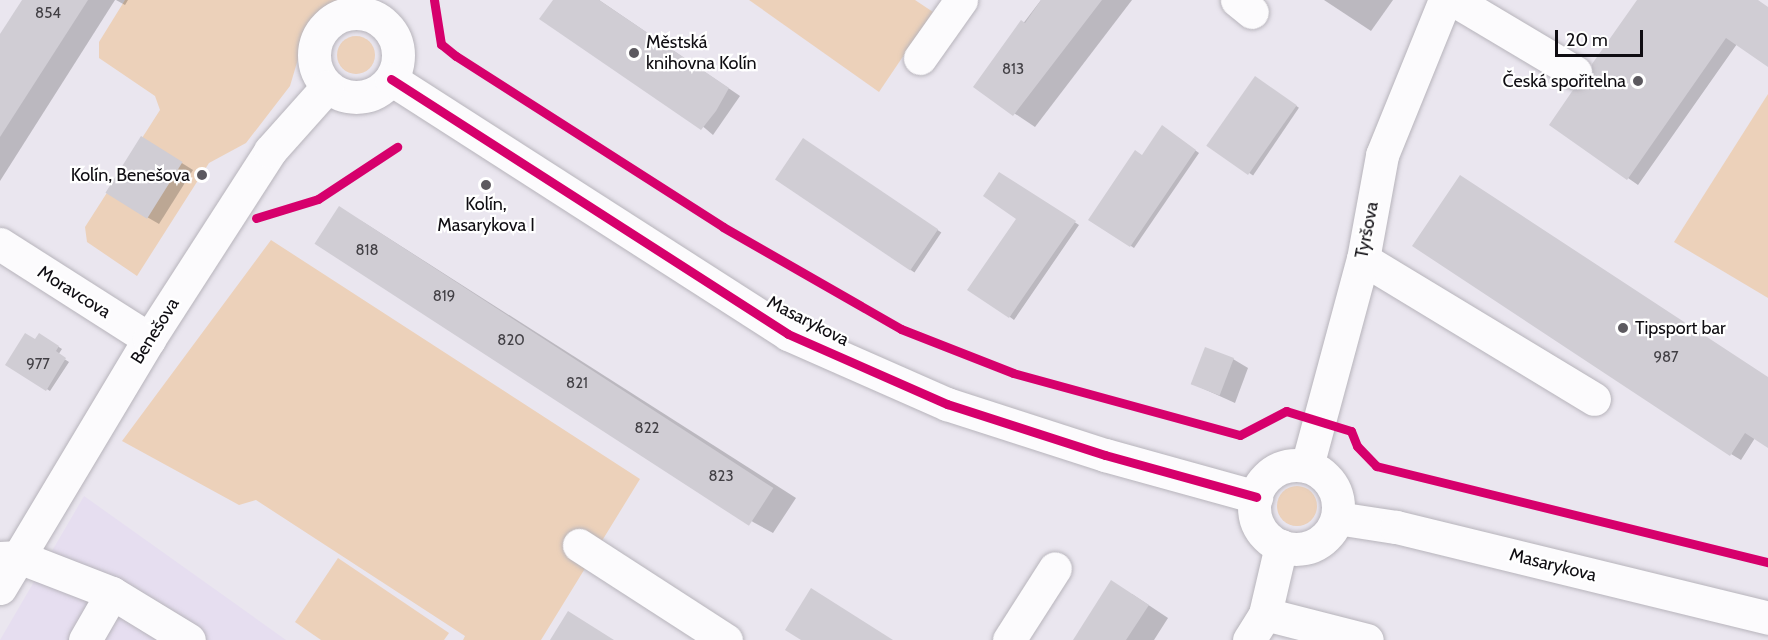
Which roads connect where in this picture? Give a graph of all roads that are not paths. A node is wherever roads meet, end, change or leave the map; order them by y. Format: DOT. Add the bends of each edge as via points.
graph roads {
  1 [pos="961,0"];
  2 [pos="1445,0"];
  3 [pos="1454,0"];
  4 [pos="374,8"];
  5 [pos="920,58"];
  6 [pos="1575,72"];
  7 [pos="392,79"];
  8 [pos="327,87"];
  9 [pos="0,244"];
  10 [pos="1362,259"];
  11 [pos="149,339"];
  12 [pos="1594,399"];
  13 [pos="1307,466"];
  14 [pos="1256,497"];
  15 [pos="1337,518"];
  16 [pos="579,545"];
  17 [pos="1281,546"];
  18 [pos="9,557"];
  19 [pos="1055,568"];
  20 [pos="0,588"];
  21 [pos="112,593"];
  22 [pos="1768,618"];
  23 [pos="1257,627"];
  24 [pos="85,640"];
  25 [pos="189,640"];
  26 [pos="726,640"];
  27 [pos="1009,640"];
  28 [pos="1367,640"];
  1 -- 5 [label="street"];
  2 -- 10 [label="street, Tyršova" via="1382,155"];
  3 -- 6 [label="street"];
  4 -- 7 [label="street" via="397,42 397,67"];
  4 -- 8 [label="street" via="348,14 327,24 320,33 315,44 315,67"];
  7 -- 8 [label="street" via="373,94 361,97 349,97"];
  7 -- 14 [label="street, Masarykova" via="788,334 947,404 1105,455"];
  8 -- 11 [label="street, Benešova" via="270,151"];
  9 -- 11 [label="street, Moravcova"];
  10 -- 12 [label="street"];
  10 -- 13 [label="street, Tyršova"];
  11 -- 18 [label="street, Benešova"];
  13 -- 14 [label="street" via="1281,468 1269,475"];
  13 -- 15 [label="street" via="1319,471 1332,486 1338,504"];
  14 -- 17 [label="street" via="1257,520"];
  15 -- 17 [label="street" via="1322,540 1309,547"];
  15 -- 22 [label="street, Masarykova" via="1396,527"];
  16 -- 26 [label="street"];
  17 -- 23 [label="street"];
  18 -- 20 [label="street, Benešova"];
  18 -- 21 [label="street"];
  19 -- 27 [label="street"];
  21 -- 24 [label="street"];
  21 -- 25 [label="street"];
  23 -- 28 [label="street"];
}
